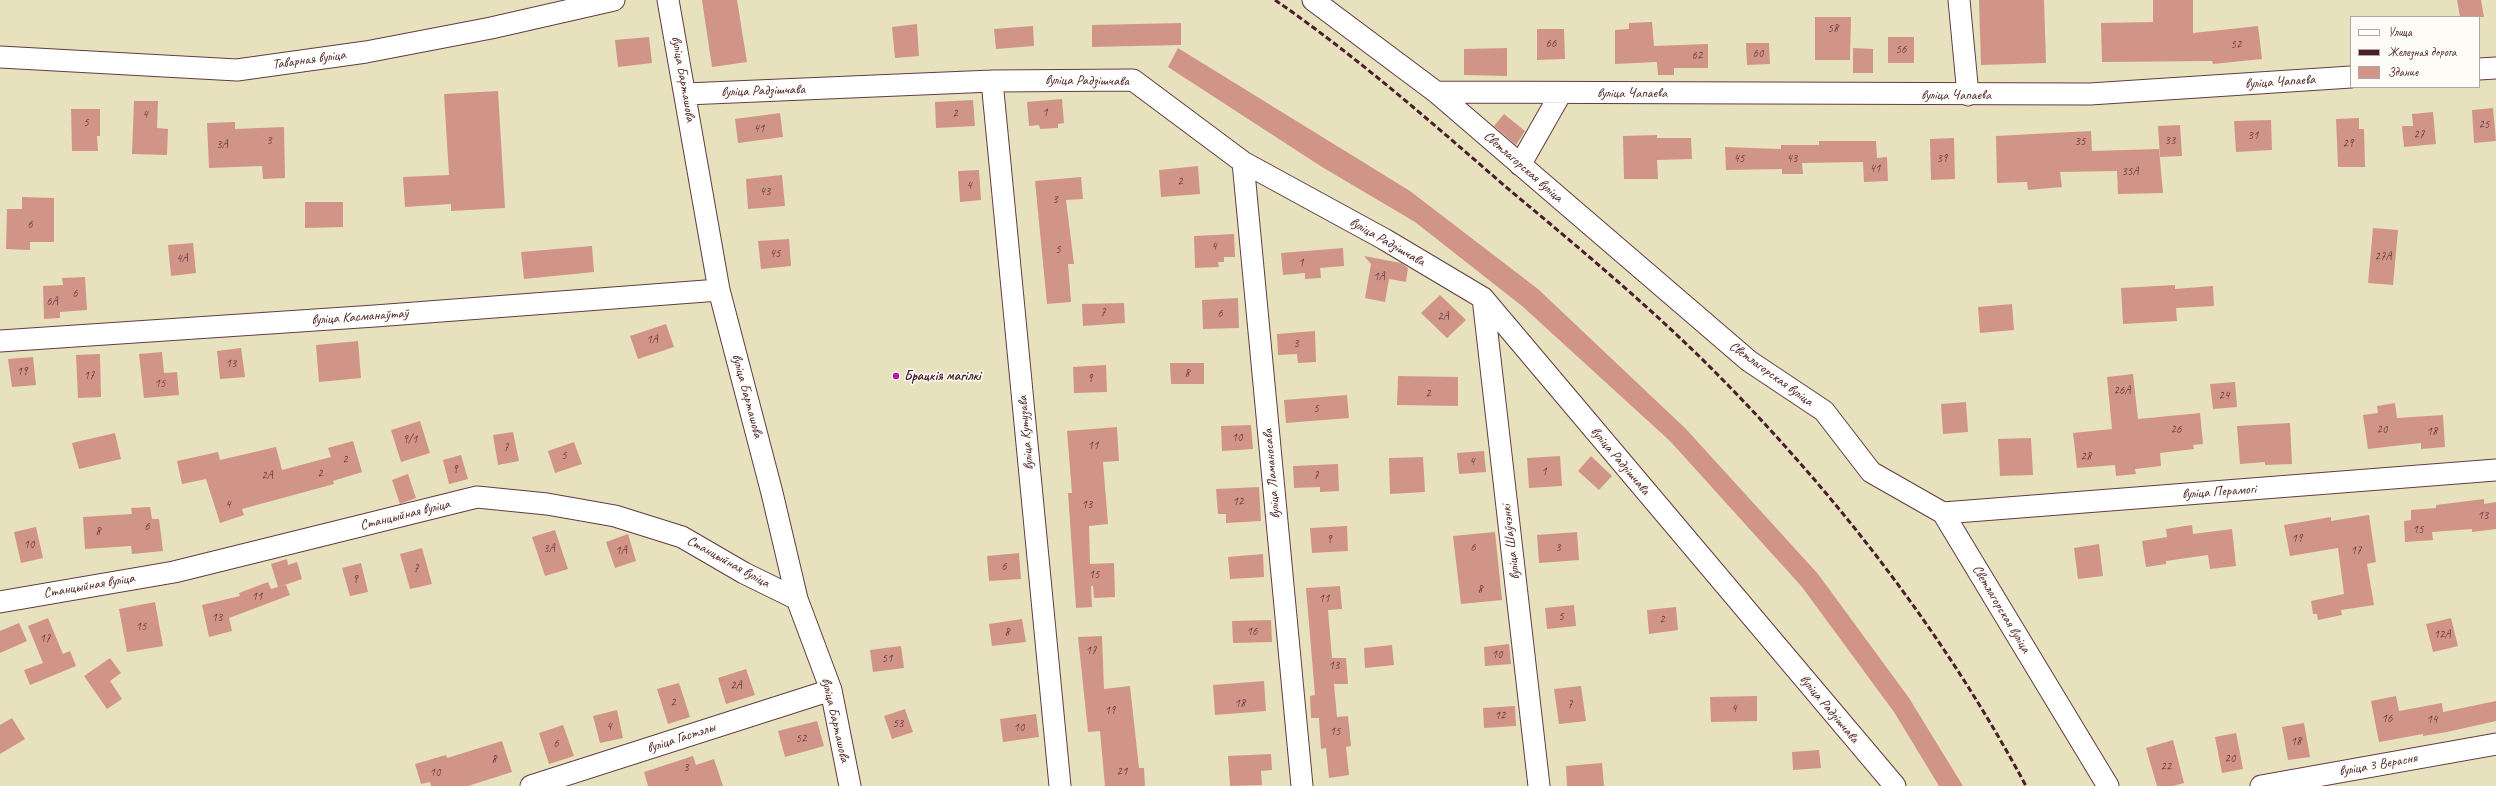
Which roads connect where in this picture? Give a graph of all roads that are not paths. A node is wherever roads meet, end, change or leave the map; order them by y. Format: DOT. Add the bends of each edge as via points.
graph roads {
  1 [pos="614,0"];
  2 [pos="668,0"];
  3 [pos="1313,0"];
  4 [pos="1959,0"];
  5 [pos="0,57"];
  6 [pos="2496,68"];
  7 [pos="2480,69"];
  8 [pos="2350,77"];
  9 [pos="992,81"];
  10 [pos="1436,92"];
  11 [pos="1561,92"];
  12 [pos="686,94"];
  13 [pos="1968,95"];
  14 [pos="1243,162"];
  15 [pos="1520,165"];
  16 [pos="719,290"];
  17 [pos="1483,298"];
  18 [pos="0,341"];
  19 [pos="2496,470"];
  20 [pos="1943,513"];
  21 [pos="797,599"];
  22 [pos="0,602"];
  23 [pos="831,690"];
  24 [pos="2496,744"];
  25 [pos="531,786"];
  26 [pos="850,786"];
  27 [pos="1060,786"];
  28 [pos="1302,786"];
  29 [pos="1539,786"];
  30 [pos="1895,786"];
  31 [pos="2108,786"];
  32 [pos="2261,786"];
  1 -- 5 [label="street, Таварная вуліца" via="491,28 366,52 237,70"];
  2 -- 12 [label="street, вуліца Барташова"];
  3 -- 10 [label="street, Светлагорская вуліца"];
  4 -- 13 [label="street"];
  6 -- 7 [label="street"];
  8 -- 13 [label="street, вуліца Чапаева" via="2090,94"];
  9 -- 12 [label="street, вуліца Радзішчава"];
  9 -- 14 [label="street, вуліца Радзішчава" via="1133,80"];
  9 -- 27 [label="street, вуліца Кутузава"];
  10 -- 11 [label="street, вуліца Чапаева"];
  10 -- 15 [label="street, Светлагорская вуліца"];
  11 -- 13 [label="street, вуліца Чапаева"];
  11 -- 15 [label="street"];
  12 -- 16 [label="street, вуліца Барташова"];
  14 -- 17 [label="street, вуліца Радзішчава" via="1384,239"];
  14 -- 28 [label="street, вуліца Ламаносава"];
  15 -- 20 [label="street, Светлагорская вуліца" via="1750,361 1824,411 1871,472"];
  16 -- 18 [label="street, вуліца Касманаўтаў"];
  16 -- 21 [label="street, вуліца Барташова"];
  17 -- 29 [label="street, вуліца Шаўчэнкі"];
  17 -- 30 [label="street, вуліца Радзішчава"];
  19 -- 20 [label="street, вуліца Перамогі"];
  20 -- 31 [label="street, Светлагорская вуліца"];
  21 -- 22 [label="street, Станцыйная вуліца" via="744,573 682,537 615,516 554,505 477,497 174,572"];
  21 -- 23 [label="street, вуліца Барташова"];
  23 -- 25 [label="street, вуліца Гастэлы"];
  23 -- 26 [label="street, вуліца Барташова"];
  24 -- 32 [label="street, вуліца 3 Верасня"];
}
